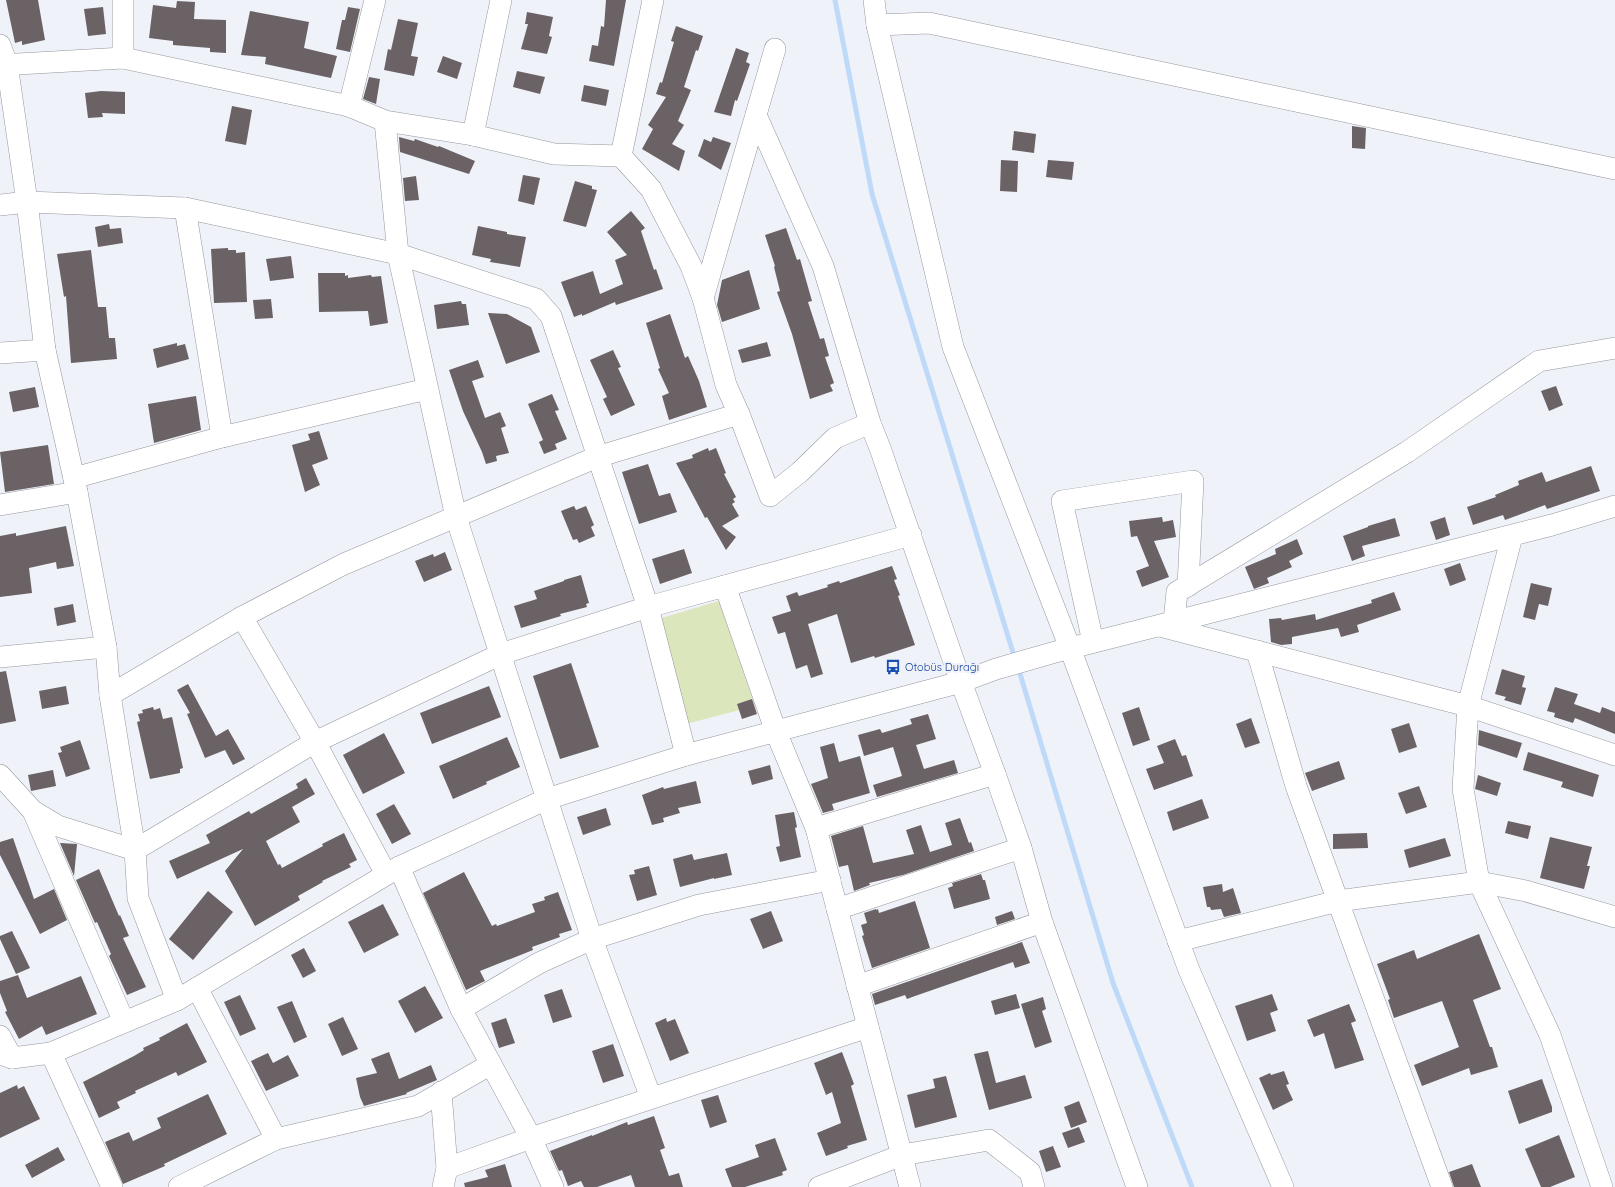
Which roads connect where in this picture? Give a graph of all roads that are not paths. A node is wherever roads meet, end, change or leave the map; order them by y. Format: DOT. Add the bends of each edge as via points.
graph roads {
  1 [pos="123,0"];
  2 [pos="375,0"];
  3 [pos="501,0"];
  4 [pos="652,0"];
  5 [pos="874,0"];
  6 [pos="877,25"];
  7 [pos="0,45"];
  8 [pos="775,49"];
  9 [pos="123,58"];
  10 [pos="4,65"];
  11 [pos="349,106"];
  12 [pos="756,115"];
  13 [pos="385,121"];
  14 [pos="473,135"];
  15 [pos="621,156"];
  16 [pos="1615,169"];
  17 [pos="27,202"];
  18 [pos="0,205"];
  19 [pos="185,208"];
  20 [pos="398,254"];
  21 [pos="702,298"];
  22 [pos="1615,348"];
  23 [pos="45,350"];
  24 [pos="0,353"];
  25 [pos="427,389"];
  26 [pos="739,414"];
  27 [pos="870,423"];
  28 [pos="222,437"];
  29 [pos="597,457"];
  30 [pos="76,485"];
  31 [pos="0,505"];
  32 [pos="1615,506"];
  33 [pos="456,517"];
  34 [pos="911,535"];
  35 [pos="1512,536"];
  36 [pos="725,586"];
  37 [pos="1188,586"];
  38 [pos="648,607"];
  39 [pos="242,617"];
  40 [pos="1167,624"];
  41 [pos="1093,642"];
  42 [pos="106,646"];
  43 [pos="1065,649"];
  44 [pos="1257,651"];
  45 [pos="501,654"];
  46 [pos="0,658"];
  47 [pos="961,682"];
  48 [pos="110,694"];
  49 [pos="1468,706"];
  50 [pos="776,732"];
  51 [pos="315,742"];
  52 [pos="686,755"];
  53 [pos="1615,755"];
  54 [pos="995,774"];
  55 [pos="0,775"];
  56 [pos="547,799"];
  57 [pos="33,811"];
  58 [pos="816,828"];
  59 [pos="1021,848"];
  60 [pos="135,850"];
  61 [pos="392,871"];
  62 [pos="830,880"];
  63 [pos="1479,882"];
  64 [pos="1338,901"];
  65 [pos="837,909"];
  66 [pos="1615,917"];
  67 [pos="1042,922"];
  68 [pos="592,939"];
  69 [pos="1178,941"];
  70 [pos="857,986"];
  71 [pos="197,988"];
  72 [pos="177,1000"];
  73 [pos="461,1009"];
  74 [pos="124,1022"];
  75 [pos="868,1027"];
  76 [pos="0,1036"];
  77 [pos="51,1053"];
  78 [pos="6,1056"];
  79 [pos="491,1064"];
  80 [pos="441,1092"];
  81 [pos="651,1098"];
  82 [pos="531,1138"];
  83 [pos="276,1139"];
  84 [pos="902,1155"];
  85 [pos="445,1178"];
  86 [pos="1603,1185"];
  87 [pos="112,1187"];
  88 [pos="179,1187"];
  89 [pos="553,1187"];
  90 [pos="819,1187"];
  91 [pos="910,1187"];
  92 [pos="1034,1187"];
  93 [pos="1137,1187"];
  94 [pos="1283,1187"];
  95 [pos="1442,1187"];
  1 -- 9 [label="street"];
  2 -- 11 [label="street"];
  3 -- 14 [label="street"];
  4 -- 15 [label="street"];
  5 -- 6 [label="street"];
  6 -- 16 [label="street" via="929,23"];
  6 -- 43 [label="street" via="953,347"];
  7 -- 10 [label="street"];
  8 -- 12 [label="street"];
  9 -- 10 [label="street"];
  9 -- 11 [label="street"];
  10 -- 17 [label="street"];
  11 -- 13 [label="street"];
  12 -- 21 [label="street"];
  12 -- 27 [label="street" via="823,266"];
  13 -- 14 [label="street"];
  13 -- 20 [label="street"];
  14 -- 15 [label="street" via="554,154"];
  15 -- 21 [label="street" via="651,189 691,266"];
  17 -- 18 [label="street"];
  17 -- 19 [label="street"];
  17 -- 23 [label="street"];
  19 -- 20 [label="street"];
  19 -- 28 [label="street"];
  20 -- 25 [label="street"];
  20 -- 29 [label="street" via="536,299 551,316"];
  21 -- 26 [label="street" via="726,385"];
  22 -- 37 [label="street" via="1539,361 1407,452"];
  23 -- 24 [label="street"];
  23 -- 30 [label="street"];
  25 -- 28 [label="street"];
  25 -- 33 [label="street"];
  26 -- 27 [label="street" via="770,496 800,472 835,438"];
  26 -- 29 [label="street"];
  27 -- 34 [label="street"];
  28 -- 30 [label="street"];
  29 -- 33 [label="street"];
  29 -- 38 [label="street"];
  30 -- 31 [label="street"];
  30 -- 42 [label="street"];
  32 -- 35 [label="street"];
  33 -- 39 [label="street" via="344,564"];
  33 -- 45 [label="street"];
  34 -- 36 [label="street"];
  34 -- 47 [label="street"];
  35 -- 40 [label="street"];
  35 -- 49 [label="street"];
  36 -- 38 [label="street"];
  36 -- 50 [label="street"];
  37 -- 40 [label="street" via="1177,592"];
  37 -- 41 [label="street" via="1193,481 1062,501"];
  38 -- 45 [label="street"];
  38 -- 52 [label="street"];
  39 -- 48 [label="street"];
  39 -- 51 [label="street"];
  40 -- 41 [label="street"];
  40 -- 44 [label="street"];
  41 -- 43 [label="street"];
  42 -- 46 [label="street"];
  42 -- 48 [label="street"];
  43 -- 47 [label="street" via="996,668"];
  43 -- 69 [label="street"];
  44 -- 49 [label="street"];
  44 -- 64 [label="street" via="1296,786"];
  45 -- 51 [label="street"];
  45 -- 56 [label="street"];
  47 -- 50 [label="street"];
  47 -- 54 [label="street"];
  48 -- 60 [label="street"];
  49 -- 53 [label="street"];
  49 -- 63 [label="street" via="1463,789"];
  50 -- 52 [label="street"];
  50 -- 58 [label="street"];
  51 -- 60 [label="street"];
  51 -- 61 [label="street"];
  52 -- 56 [label="street"];
  54 -- 58 [label="street"];
  54 -- 59 [label="street"];
  55 -- 57 [label="street"];
  56 -- 61 [label="street"];
  56 -- 68 [label="street"];
  57 -- 60 [label="street" via="58,826"];
  57 -- 74 [label="street"];
  58 -- 62 [label="street"];
  59 -- 65 [label="street"];
  59 -- 67 [label="street"];
  60 -- 72 [label="street" via="138,898"];
  61 -- 71 [label="street"];
  61 -- 73 [label="street"];
  62 -- 65 [label="street"];
  62 -- 68 [label="street" via="699,905"];
  63 -- 64 [label="street"];
  63 -- 66 [label="street" via="1526,891"];
  63 -- 86 [label="street" via="1550,1035"];
  64 -- 69 [label="street"];
  64 -- 95 [label="street"];
  65 -- 70 [label="street"];
  67 -- 70 [label="street"];
  67 -- 93 [label="street"];
  68 -- 73 [label="street" via="539,963"];
  68 -- 81 [label="street"];
  69 -- 94 [label="street" via="1188,970"];
  70 -- 75 [label="street"];
  71 -- 72 [label="street"];
  71 -- 83 [label="street"];
  72 -- 74 [label="street"];
  73 -- 79 [label="street"];
  74 -- 77 [label="street"];
  75 -- 81 [label="street"];
  75 -- 84 [label="street"];
  76 -- 78 [label="street"];
  77 -- 78 [label="street"];
  77 -- 87 [label="street"];
  79 -- 80 [label="street"];
  79 -- 82 [label="street"];
  80 -- 83 [label="street" via="418,1106"];
  80 -- 85 [label="street"];
  81 -- 82 [label="street"];
  82 -- 85 [label="street"];
  82 -- 89 [label="street"];
  83 -- 88 [label="street"];
  84 -- 90 [label="street"];
  84 -- 91 [label="street"];
  84 -- 92 [label="street" via="989,1140 1030,1172"];
}
